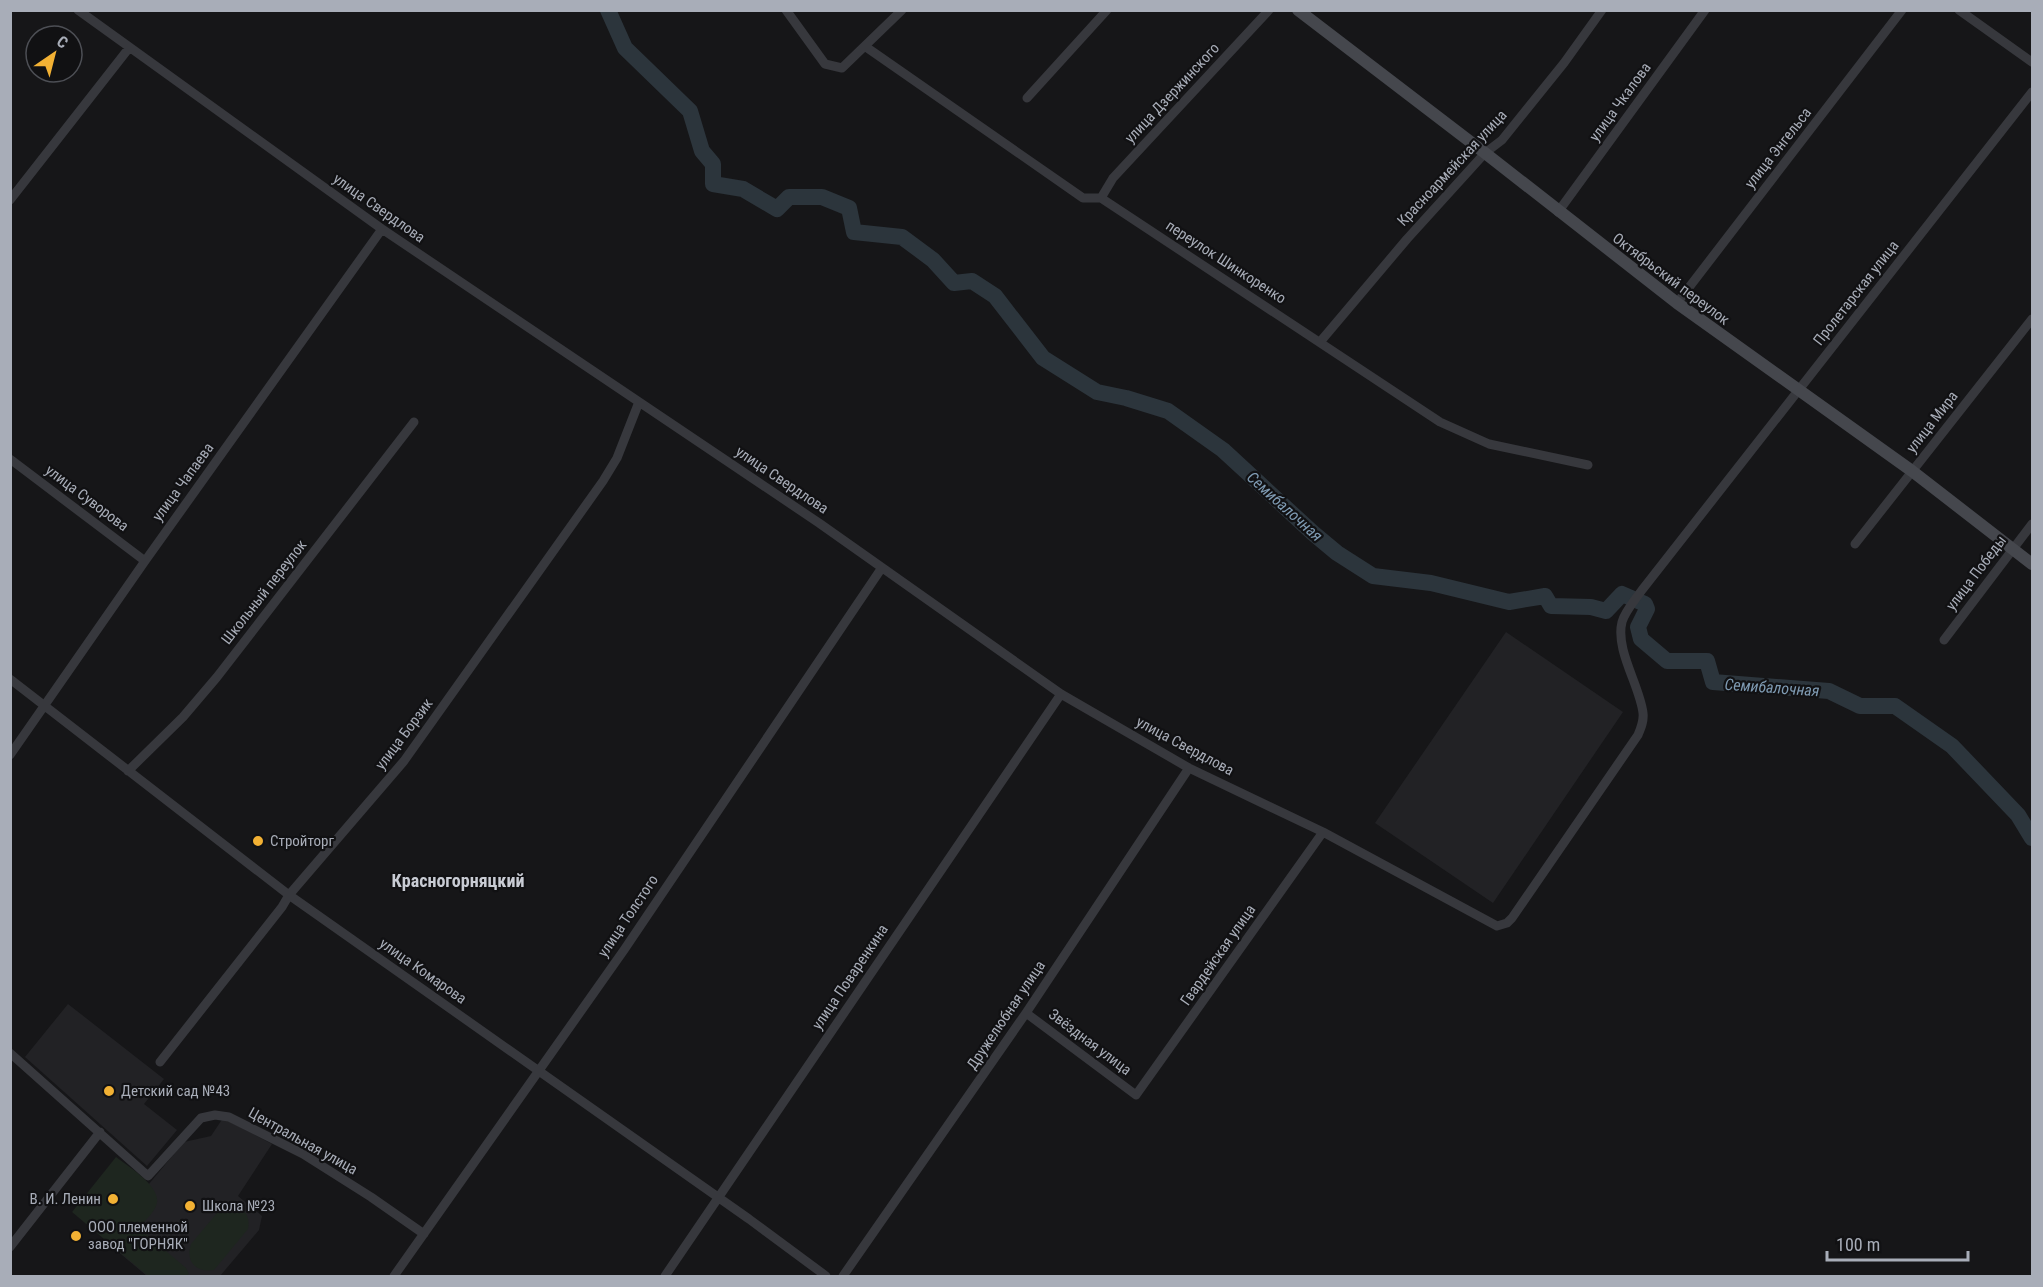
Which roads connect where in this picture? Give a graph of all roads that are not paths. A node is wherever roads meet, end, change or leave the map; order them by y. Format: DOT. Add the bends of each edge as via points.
graph roads {
  1 [pos="78,10"];
  2 [pos="786,10"];
  3 [pos="902,10"];
  4 [pos="1107,10"];
  5 [pos="1269,10"];
  6 [pos="1298,10"];
  7 [pos="1602,10"];
  8 [pos="1705,10"];
  9 [pos="1902,10"];
  10 [pos="1959,10"];
  11 [pos="866,47"];
  12 [pos="129,48"];
  13 [pos="2032,62"];
  14 [pos="2032,92"];
  15 [pos="1027,98"];
  16 [pos="1485,153"];
  17 [pos="1101,198"];
  18 [pos="10,200"];
  19 [pos="1558,212"];
  20 [pos="382,229"];
  21 [pos="1677,303"];
  22 [pos="2032,319"];
  23 [pos="1320,342"];
  24 [pos="1798,391"];
  25 [pos="639,402"];
  26 [pos="414,422"];
  27 [pos="10,459"];
  28 [pos="1588,465"];
  29 [pos="1912,471"];
  30 [pos="2032,524"];
  31 [pos="1855,544"];
  32 [pos="2013,549"];
  33 [pos="146,561"];
  34 [pos="2032,564"];
  35 [pos="881,569"];
  36 [pos="1944,640"];
  37 [pos="10,679"];
  38 [pos="1061,694"];
  39 [pos="43,705"];
  40 [pos="10,755"];
  41 [pos="1189,768"];
  42 [pos="128,771"];
  43 [pos="1323,832"];
  44 [pos="289,895"];
  45 [pos="1497,926"];
  46 [pos="1026,1013"];
  47 [pos="10,1053"];
  48 [pos="160,1062"];
  49 [pos="538,1071"];
  50 [pos="1136,1095"];
  51 [pos="100,1132"];
  52 [pos="718,1198"];
  53 [pos="424,1234"];
  54 [pos="10,1247"];
  55 [pos="394,1276"];
  56 [pos="665,1276"];
  57 [pos="826,1276"];
  58 [pos="843,1276"];
  1 -- 12 [label="street, улица Свердлова"];
  2 -- 11 [label="street" via="825,64 842,69"];
  3 -- 11 [label="street"];
  4 -- 15 [label="street"];
  5 -- 17 [label="street, улица Дзержинского" via="1113,178"];
  6 -- 16 [label="street, Октябрьский переулок"];
  7 -- 16 [label="street, Красноармейская улица" via="1502,140"];
  8 -- 19 [label="street, улица Чкалова"];
  9 -- 21 [label="street, улица Энгельса"];
  10 -- 13 [label="street"];
  11 -- 17 [label="street, переулок Шинкоренко" via="1083,198"];
  12 -- 18 [label="street"];
  12 -- 20 [label="street, улица Свердлова"];
  14 -- 24 [label="street, Пролетарская улица"];
  16 -- 19 [label="street, Октябрьский переулок"];
  16 -- 23 [label="street, Красноармейская улица"];
  17 -- 23 [label="street, переулок Шинкоренко"];
  19 -- 21 [label="street, Октябрьский переулок"];
  20 -- 25 [label="street, улица Свердлова"];
  20 -- 33 [label="street, улица Чапаева"];
  21 -- 24 [label="street, Октябрьский переулок"];
  22 -- 29 [label="street, улица Мира"];
  23 -- 28 [label="street, переулок Шинкоренко" via="1440,422 1489,444"];
  24 -- 29 [label="street, Октябрьский переулок"];
  24 -- 45 [label="street, Пролетарская улица" via="1642,590 1622,623 1621,632 1643,711 1638,735 1512,918"];
  25 -- 35 [label="street, улица Свердлова"];
  25 -- 44 [label="street, улица Борзик" via="617,458 603,481 444,706 393,775"];
  26 -- 42 [label="street, Школьный переулок" via="206,692"];
  27 -- 33 [label="street, улица Суворова"];
  29 -- 31 [label="street, улица Мира"];
  29 -- 32 [label="street, Октябрьский переулок"];
  30 -- 32 [label="street, улица Победы"];
  32 -- 34 [label="street, Октябрьский переулок"];
  32 -- 36 [label="street, улица Победы"];
  33 -- 39 [label="street, улица Чапаева"];
  35 -- 38 [label="street, улица Свердлова"];
  35 -- 49 [label="street, улица Толстого"];
  37 -- 39 [label="street, улица Комарова"];
  38 -- 41 [label="street, улица Свердлова"];
  38 -- 52 [label="street, улица Поваренкина"];
  39 -- 40 [label="street, улица Чапаева"];
  39 -- 42 [label="street, улица Комарова"];
  41 -- 43 [label="street, улица Свердлова"];
  41 -- 46 [label="street, Дружелюбная улица"];
  42 -- 44 [label="street, улица Комарова"];
  43 -- 45 [label="street, улица Свердлова"];
  43 -- 50 [label="street, Гвардейская улица"];
  44 -- 48 [label="street, улица Борзик"];
  44 -- 49 [label="street, улица Комарова"];
  46 -- 50 [label="street, Звёздная улица"];
  46 -- 58 [label="street, Дружелюбная улица"];
  47 -- 51 [label="street, Центральная улица"];
  49 -- 52 [label="street, улица Комарова"];
  49 -- 53 [label="street, улица Толстого"];
  51 -- 53 [label="street, Центральная улица" via="148,1176 201,1118 229,1117 303,1154"];
  51 -- 54 [label="street"];
  52 -- 56 [label="street, улица Поваренкина"];
  52 -- 57 [label="street, улица Комарова"];
  53 -- 55 [label="street, улица Толстого"];
}
